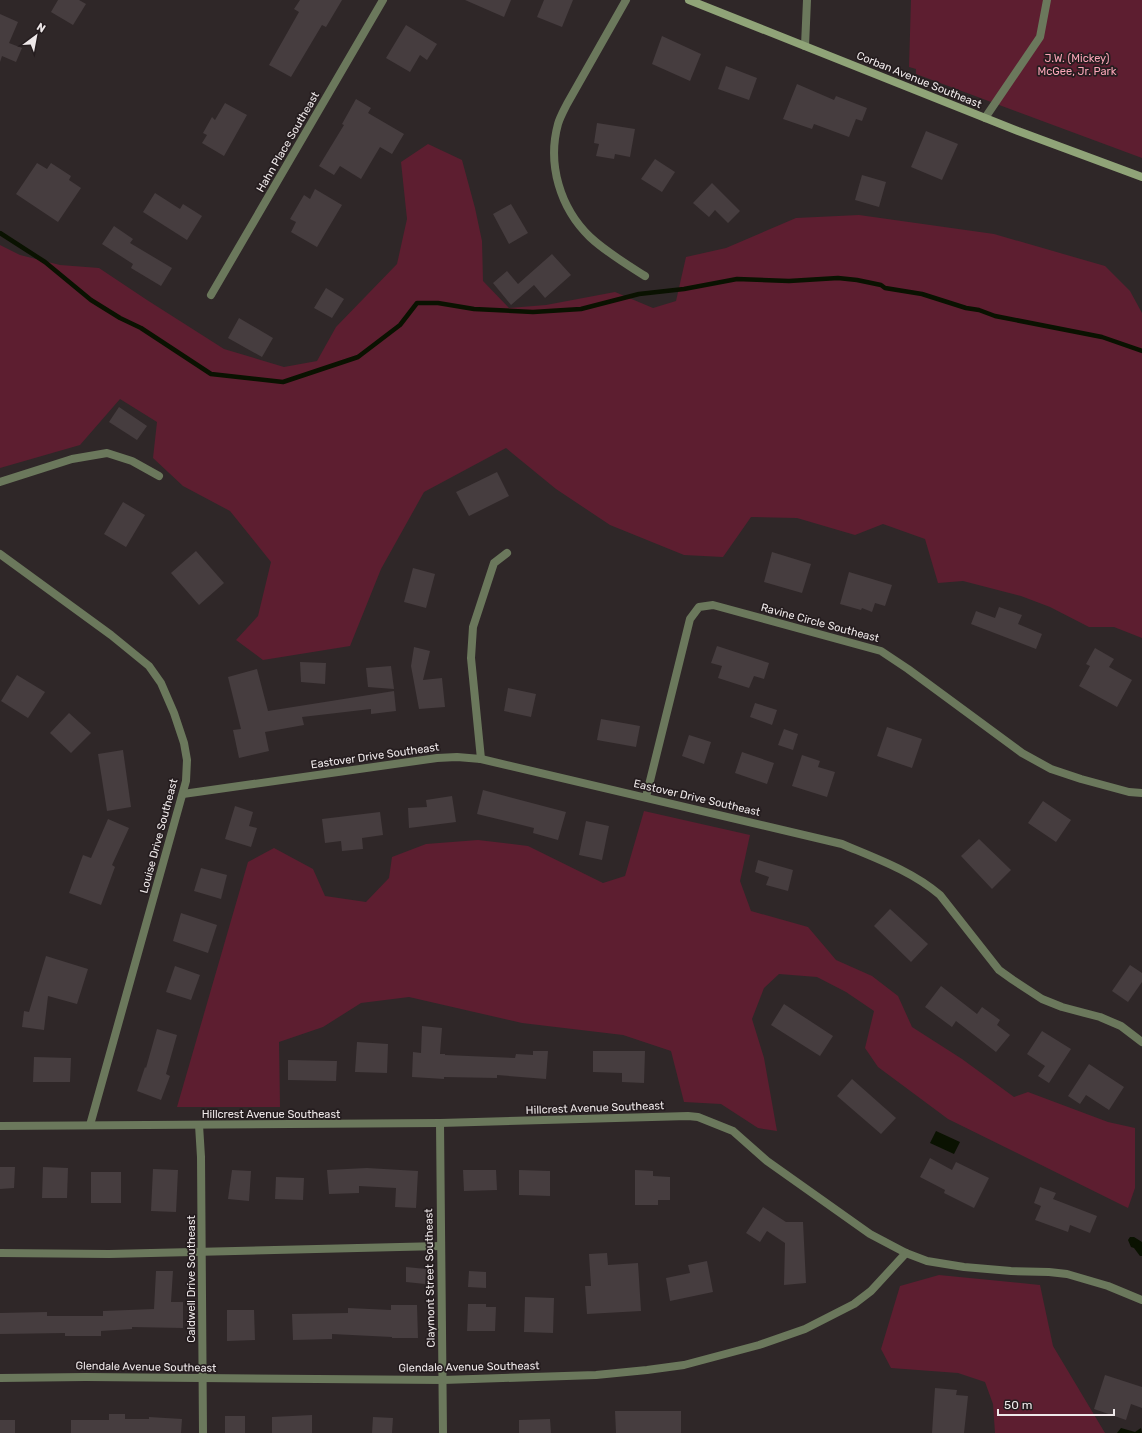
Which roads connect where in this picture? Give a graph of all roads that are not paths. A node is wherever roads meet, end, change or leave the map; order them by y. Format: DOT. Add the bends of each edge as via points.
graph roads {
  1 [pos="383,0"];
  2 [pos="626,0"];
  3 [pos="689,0"];
  4 [pos="807,0"];
  5 [pos="1047,0"];
  6 [pos="805,46"];
  7 [pos="985,118"];
  8 [pos="1142,177"];
  9 [pos="645,276"];
  10 [pos="211,295"];
  11 [pos="159,476"];
  12 [pos="0,482"];
  13 [pos="507,553"];
  14 [pos="0,554"];
  15 [pos="481,759"];
  16 [pos="1142,793"];
  17 [pos="183,794"];
  18 [pos="646,797"];
  19 [pos="1142,1042"];
  20 [pos="440,1123"];
  21 [pos="90,1125"];
  22 [pos="199,1125"];
  23 [pos="0,1126"];
  24 [pos="441,1246"];
  25 [pos="202,1252"];
  26 [pos="906,1252"];
  27 [pos="0,1253"];
  28 [pos="1142,1300"];
  29 [pos="0,1378"];
  30 [pos="203,1379"];
  31 [pos="443,1380"];
  32 [pos="203,1433"];
  33 [pos="443,1433"];
  1 -- 10 [label="street, Hahn Place Southeast"];
  2 -- 9 [label="street" via="558,122 554,140 554,160 565,204 578,224 608,252"];
  3 -- 6 [label="main road, Corban Avenue Southeast"];
  4 -- 6 [label="street"];
  5 -- 7 [label="street" via="1040,37"];
  6 -- 7 [label="main road, Corban Avenue Southeast"];
  7 -- 8 [label="main road, Corban Avenue Southeast"];
  11 -- 12 [label="street" via="132,461 108,453 72,459"];
  13 -- 15 [label="street" via="494,563 473,627 471,658"];
  14 -- 17 [label="street, Louise Drive Southeast" via="149,666 164,690 184,743 187,760"];
  15 -- 17 [label="street, Eastover Drive Southeast" via="437,758"];
  15 -- 18 [label="street, Eastover Drive Southeast"];
  16 -- 18 [label="street, Ravine Circle Southeast" via="1130,792 1051,769 1022,753 881,651 713,605 699,607 690,619"];
  17 -- 21 [label="street, Louise Drive Southeast"];
  18 -- 19 [label="street, Eastover Drive Southeast" via="842,844 883,861 928,885 940,895 999,970 1013,980 1042,999 1121,1026"];
  20 -- 22 [label="street, Hillcrest Avenue Southeast"];
  20 -- 24 [label="street, Claymont Street Southeast"];
  20 -- 26 [label="street, Hillcrest Avenue Southeast" via="688,1116 698,1118 733,1132 767,1161 870,1234"];
  21 -- 22 [label="street, Hillcrest Avenue Southeast"];
  21 -- 23 [label="street, Hillcrest Avenue Southeast"];
  22 -- 25 [label="street, Caldwell Drive Southeast"];
  24 -- 25 [label="street"];
  24 -- 31 [label="street, Claymont Street Southeast"];
  25 -- 27 [label="street"];
  25 -- 30 [label="street, Caldwell Drive Southeast"];
  26 -- 28 [label="street, Hillcrest Avenue Southeast" via="927,1261 964,1267 1066,1274 1108,1286"];
  26 -- 31 [label="street, Glendale Avenue Southeast" via="871,1291 854,1304 805,1329 759,1345 684,1365 647,1370"];
  29 -- 30 [label="street, Glendale Avenue Southeast"];
  30 -- 31 [label="street, Glendale Avenue Southeast"];
  30 -- 32 [label="street, Caldwell Drive Southeast"];
  31 -- 33 [label="street, Claymont Street Southeast"];
}
